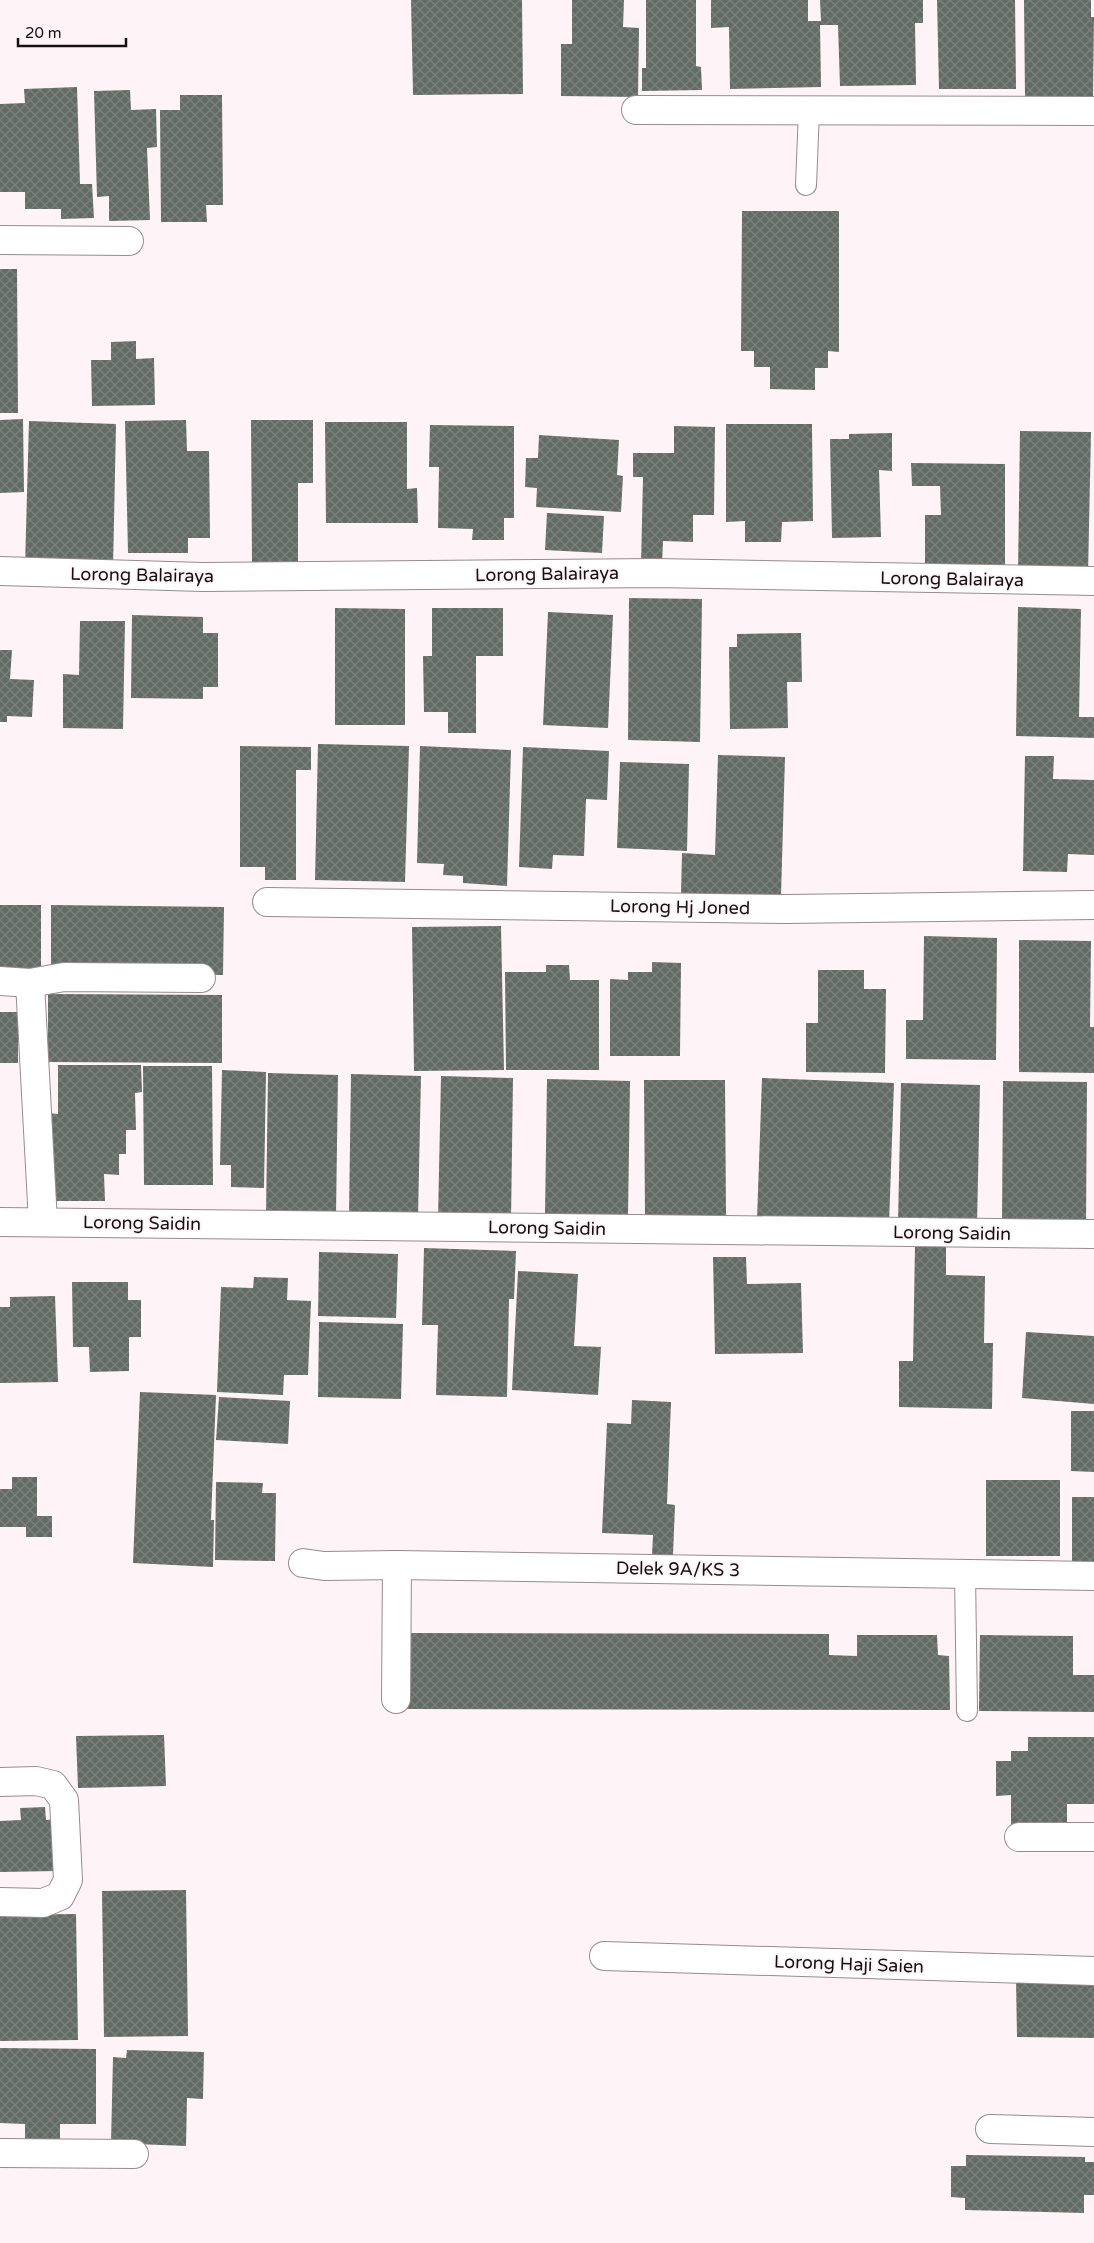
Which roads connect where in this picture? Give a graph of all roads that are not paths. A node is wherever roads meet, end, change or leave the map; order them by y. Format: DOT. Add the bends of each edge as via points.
graph roads {
  1 [pos="636,110"];
  2 [pos="809,111"];
  3 [pos="1094,111"];
  4 [pos="806,186"];
  5 [pos="0,240"];
  6 [pos="129,241"];
  7 [pos="0,571"];
  8 [pos="1094,581"];
  9 [pos="266,902"];
  10 [pos="1094,904"];
  11 [pos="200,978"];
  12 [pos="0,981"];
  13 [pos="30,983"];
  14 [pos="0,1222"];
  15 [pos="43,1222"];
  16 [pos="1094,1234"];
  17 [pos="303,1563"];
  18 [pos="397,1565"];
  19 [pos="964,1574"];
  20 [pos="1094,1576"];
  21 [pos="396,1699"];
  22 [pos="967,1711"];
  23 [pos="0,1782"];
  24 [pos="1018,1837"];
  25 [pos="1094,1838"];
  26 [pos="0,1902"];
  27 [pos="604,1956"];
  28 [pos="1094,1972"];
  29 [pos="990,2129"];
  30 [pos="1094,2132"];
  31 [pos="0,2153"];
  32 [pos="134,2154"];
  1 -- 2 [label="street"];
  2 -- 3 [label="street"];
  2 -- 4 [label="lane"];
  5 -- 6 [label="street"];
  7 -- 8 [label="street, Lorong Balairaya" via="203,577 656,573"];
  9 -- 10 [label="street, Lorong Hj Joned" via="786,908"];
  11 -- 13 [label="street" via="64,977"];
  12 -- 13 [label="street"];
  13 -- 15 [label="street"];
  14 -- 15 [label="street, Lorong Saidin"];
  15 -- 16 [label="street, Lorong Saidin"];
  17 -- 18 [label="street, Delek 9A/KS 3" via="324,1566"];
  18 -- 19 [label="street, Delek 9A/KS 3"];
  18 -- 21 [label="street"];
  19 -- 20 [label="street, Delek 9A/KS 3"];
  19 -- 22 [label="lane"];
  23 -- 26 [label="street" via="36,1781 53,1785 64,1800 68,1880 60,1896 44,1903"];
  24 -- 25 [label="street"];
  27 -- 28 [label="street, Lorong Haji Saien"];
  29 -- 30 [label="street"];
  31 -- 32 [label="street"];
}
